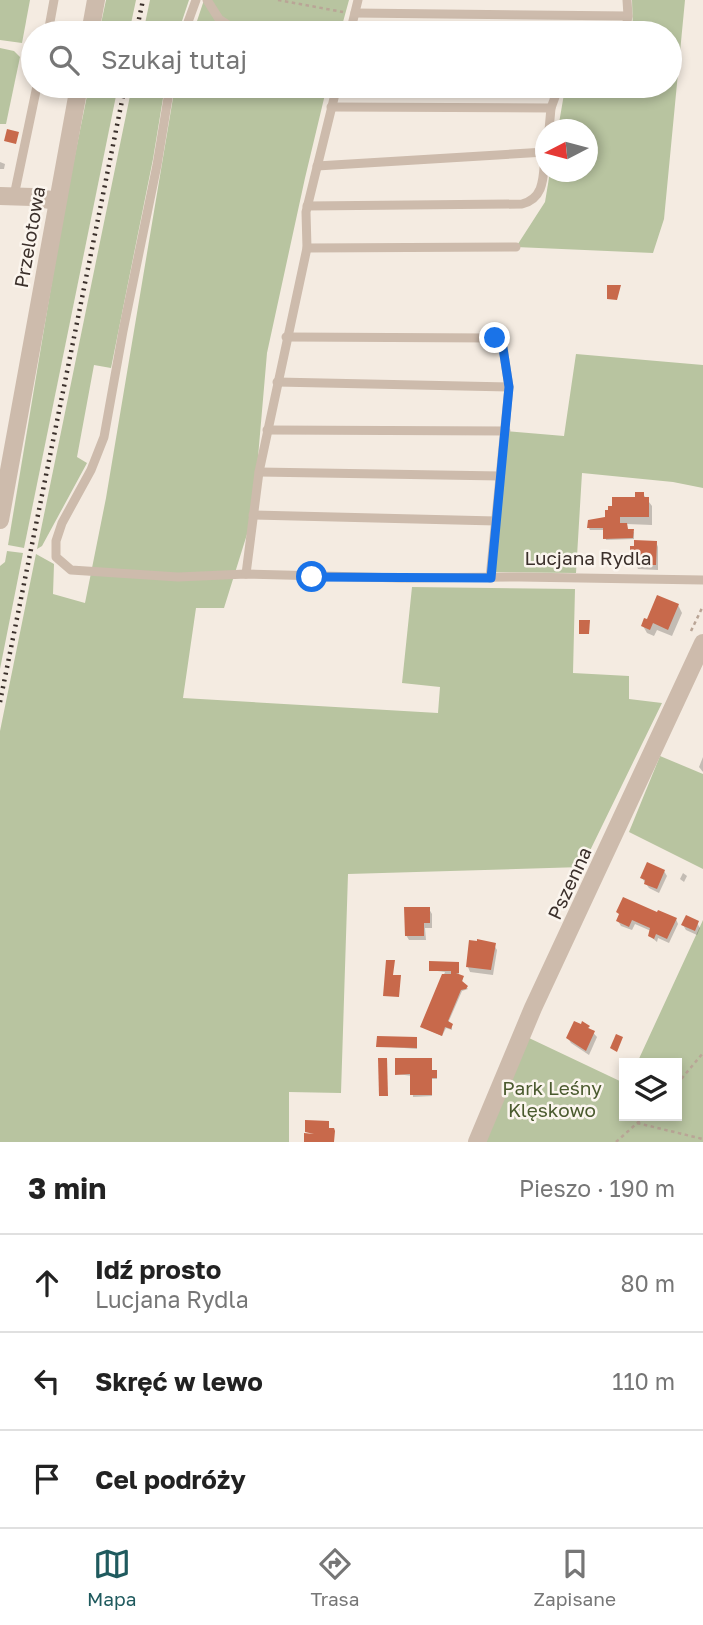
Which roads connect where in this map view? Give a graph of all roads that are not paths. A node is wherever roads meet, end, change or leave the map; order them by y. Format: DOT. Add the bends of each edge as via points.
graph roads {
  1 [pos="54,0"];
  2 [pos="96,0"];
  3 [pos="196,0"];
  4 [pos="207,0"];
  5 [pos="358,0"];
  6 [pos="627,0"];
  7 [pos="355,13"];
  8 [pos="628,16"];
  9 [pos="50,21"];
  10 [pos="92,21"];
  11 [pos="188,21"];
  12 [pos="222,21"];
  13 [pos="353,21"];
  14 [pos="627,21"];
  15 [pos="34,98"];
  16 [pos="77,98"];
  17 [pos="168,98"];
  18 [pos="334,98"];
  19 [pos="555,98"];
  20 [pos="331,107"];
  21 [pos="551,108"];
  22 [pos="550,119"];
  23 [pos="535,152"];
  24 [pos="317,166"];
  25 [pos="543,182"];
  26 [pos="7,196"];
  27 [pos="57,201"];
  28 [pos="307,206"];
  29 [pos="516,247"];
  30 [pos="307,248"];
  31 [pos="286,337"];
  32 [pos="276,382"];
  33 [pos="509,387"];
  34 [pos="267,430"];
  35 [pos="506,431"];
  36 [pos="258,472"];
  37 [pos="501,476"];
  38 [pos="2,495"];
  39 [pos="253,515"];
  40 [pos="0,520"];
  41 [pos="496,521"];
  42 [pos="246,574"];
  43 [pos="491,578"];
  44 [pos="703,580"];
  45 [pos="703,643"];
  46 [pos="477,1142"];
  1 -- 9 [label="lane"];
  2 -- 10 [label="street"];
  3 -- 11 [label="lane"];
  4 -- 12 [label="lane"];
  5 -- 7 [label="lane"];
  6 -- 8 [label="lane"];
  7 -- 8 [label="lane"];
  7 -- 13 [label="lane"];
  8 -- 14 [label="lane"];
  15 -- 26 [label="lane"];
  16 -- 27 [label="street, Przelotowa"];
  17 -- 42 [label="lane, Lucjana Rydla" via="104,437 62,523 56,557 71,570 178,577"];
  18 -- 20 [label="lane"];
  19 -- 21 [label="lane"];
  20 -- 21 [label="lane"];
  20 -- 24 [label="lane"];
  21 -- 22 [label="lane"];
  23 -- 24 [label="lane"];
  24 -- 28 [label="lane"];
  25 -- 28 [label="lane" via="531,202 522,204"];
  26 -- 27 [label="street"];
  27 -- 38 [label="street, Przelotowa"];
  28 -- 30 [label="lane"];
  29 -- 30 [label="lane"];
  30 -- 31 [label="lane"];
  31 -- 32 [label="lane"];
  31 -- 33 [label="lane" via="495,338 503,348"];
  32 -- 33 [label="lane"];
  32 -- 34 [label="lane"];
  33 -- 35 [label="lane"];
  34 -- 35 [label="lane"];
  34 -- 36 [label="lane"];
  35 -- 37 [label="lane"];
  36 -- 37 [label="lane"];
  36 -- 39 [label="lane"];
  37 -- 41 [label="lane"];
  38 -- 40 [label="street, Przelotowa"];
  39 -- 41 [label="lane"];
  39 -- 42 [label="lane"];
  41 -- 43 [label="lane"];
  42 -- 43 [label="lane, Lucjana Rydla"];
  43 -- 44 [label="lane, Lucjana Rydla"];
  45 -- 46 [label="street, Pszenna" via="533,1008"];
}
